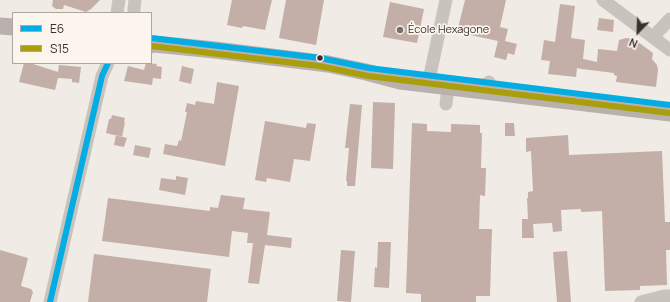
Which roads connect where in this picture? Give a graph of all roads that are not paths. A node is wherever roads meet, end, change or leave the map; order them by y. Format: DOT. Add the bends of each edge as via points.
graph roads {
  1 [pos="120,0"];
  2 [pos="135,0"];
  3 [pos="446,0"];
  4 [pos="603,0"];
  5 [pos="117,12"];
  6 [pos="134,12"];
  7 [pos="0,20"];
  8 [pos="12,22"];
  9 [pos="668,24"];
  10 [pos="0,26"];
  11 [pos="12,27"];
  12 [pos="653,37"];
  13 [pos="152,38"];
  14 [pos="152,45"];
  15 [pos="152,46"];
  16 [pos="670,50"];
  17 [pos="101,69"];
  18 [pos="366,72"];
  19 [pos="400,81"];
  20 [pos="437,83"];
  21 [pos="446,104"];
  22 [pos="670,105"];
  23 [pos="670,113"];
  24 [pos="670,296"];
  25 [pos="50,302"];
  26 [pos="641,302"];
  1 -- 5 [label="street"];
  2 -- 6 [label="street"];
  3 -- 20 [label="street"];
  4 -- 12 [label="street"];
  7 -- 8 [label="street"];
  9 -- 12 [label="street"];
  10 -- 11 [label="main road"];
  12 -- 16 [label="street"];
  13 -- 20 [label="main road" via="320,58"];
  14 -- 18 [label="main road" via="207,49 328,64"];
  15 -- 19 [label="street" via="323,68"];
  17 -- 25 [label="street"];
  18 -- 19 [label="main road"];
  18 -- 20 [label="street"];
  19 -- 20 [label="main road"];
  20 -- 21 [label="street"];
  20 -- 22 [label="main road" via="489,82"];
  20 -- 23 [label="main road"];
  24 -- 26 [label="street"];
}
